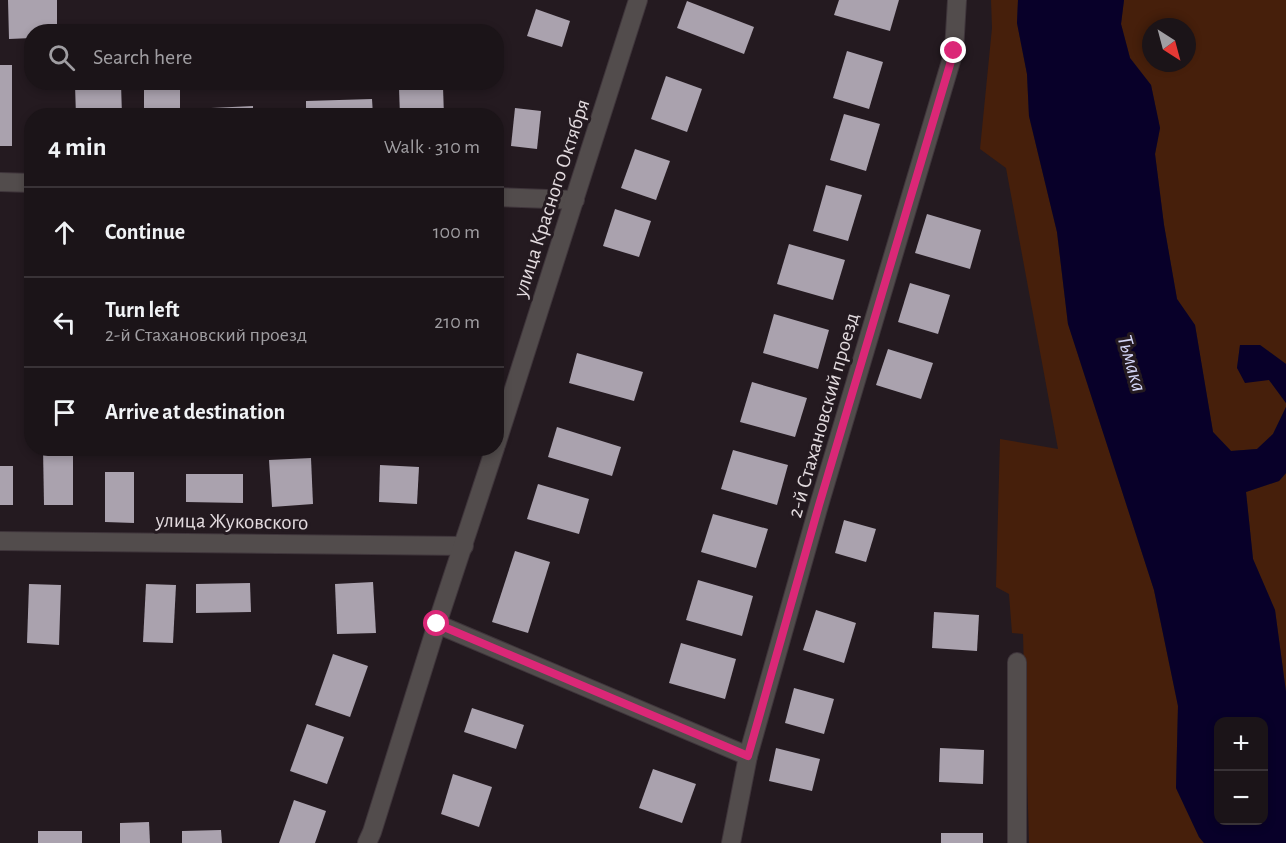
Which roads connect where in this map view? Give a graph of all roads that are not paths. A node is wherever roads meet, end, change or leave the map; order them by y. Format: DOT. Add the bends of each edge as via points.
graph roads {
  1 [pos="638,0"];
  2 [pos="957,0"];
  3 [pos="0,182"];
  4 [pos="24,183"];
  5 [pos="504,197"];
  6 [pos="575,200"];
  7 [pos="504,422"];
  8 [pos="493,456"];
  9 [pos="0,541"];
  10 [pos="464,546"];
  11 [pos="437,624"];
  12 [pos="1017,662"];
  13 [pos="748,756"];
  14 [pos="367,843"];
  15 [pos="731,843"];
  16 [pos="1017,843"];
  1 -- 6 [label="street, улица Красного Октября"];
  2 -- 13 [label="street, 2-й Стахановский проезд" via="954,51"];
  3 -- 4 [label="street"];
  5 -- 6 [label="street"];
  6 -- 7 [label="street, улица Красного Октября"];
  8 -- 10 [label="street, улица Красного Октября"];
  9 -- 10 [label="street, улица Жуковского"];
  10 -- 11 [label="street, улица Красного Октября"];
  11 -- 13 [label="street"];
  11 -- 14 [label="street, улица Красного Октября"];
  12 -- 16 [label="street"];
  13 -- 15 [label="street, 2-й Стахановский проезд"];
}
